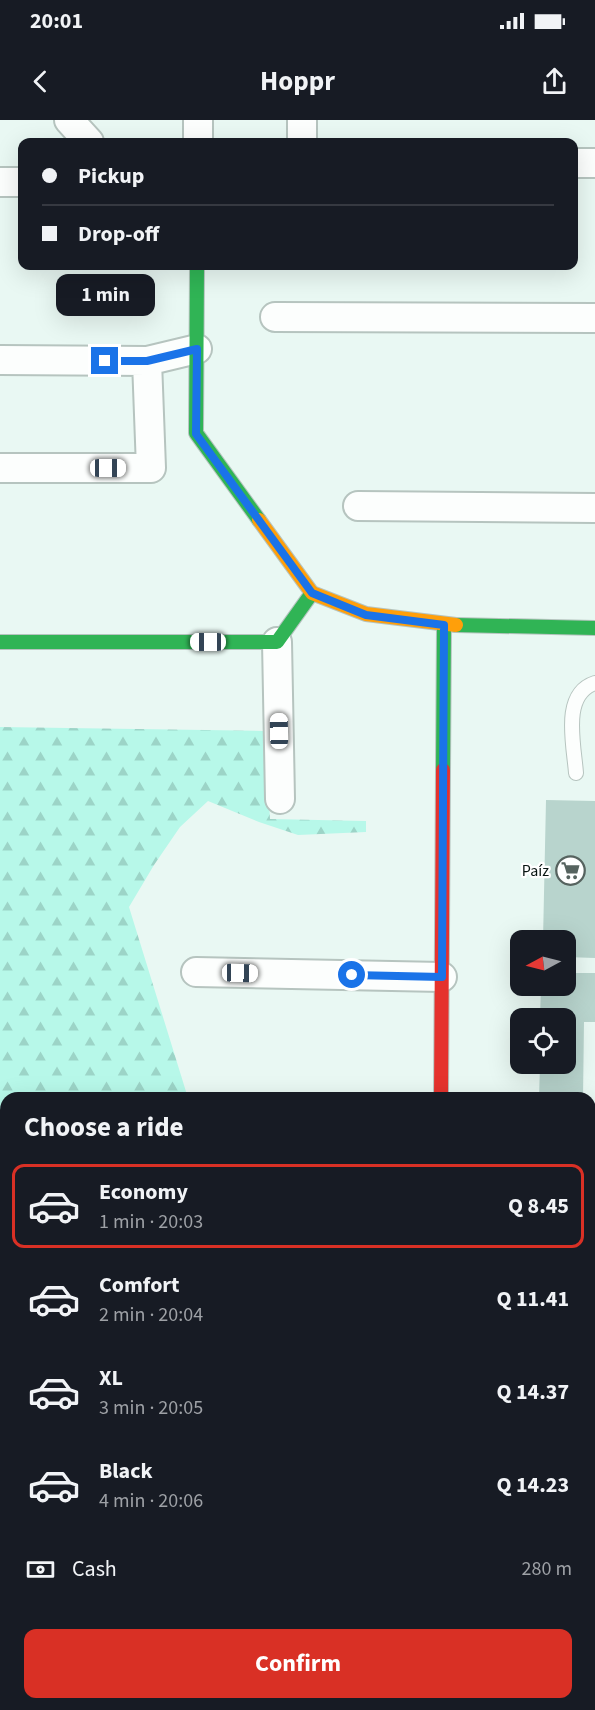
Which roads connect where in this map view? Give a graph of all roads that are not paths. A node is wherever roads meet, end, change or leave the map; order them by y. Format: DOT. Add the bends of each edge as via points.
graph roads {
  1 [pos="69,120"];
  2 [pos="198,120"];
  3 [pos="302,120"];
  4 [pos="85,138"];
  5 [pos="198,138"];
  6 [pos="302,138"];
  7 [pos="578,163"];
  8 [pos="595,163"];
  9 [pos="0,182"];
  10 [pos="18,182"];
  11 [pos="197,270"];
  12 [pos="275,317"];
  13 [pos="595,318"];
  14 [pos="197,349"];
  15 [pos="0,360"];
  16 [pos="147,361"];
  17 [pos="0,468"];
  18 [pos="358,506"];
  19 [pos="595,508"];
  20 [pos="312,593"];
  21 [pos="444,625"];
  22 [pos="595,628"];
  23 [pos="0,642"];
  24 [pos="277,642"];
  25 [pos="595,683"];
  26 [pos="576,773"];
  27 [pos="280,799"];
  28 [pos="195,972"];
  29 [pos="442,977"];
  30 [pos="441,1092"];
  1 -- 4 [label="street"];
  2 -- 5 [label="street"];
  3 -- 6 [label="street"];
  7 -- 8 [label="street"];
  9 -- 10 [label="street"];
  11 -- 14 [label="street"];
  12 -- 13 [label="street"];
  14 -- 16 [label="street"];
  14 -- 20 [label="street" via="196,434"];
  15 -- 16 [label="street"];
  16 -- 17 [label="street" via="151,468"];
  18 -- 19 [label="street"];
  20 -- 21 [label="street" via="366,615"];
  20 -- 24 [label="street"];
  21 -- 22 [label="street"];
  21 -- 29 [label="street"];
  23 -- 24 [label="street"];
  24 -- 27 [label="street"];
  25 -- 26 [label="lane" via="585,687 575,699"];
  28 -- 29 [label="street"];
  29 -- 30 [label="street"];
}
